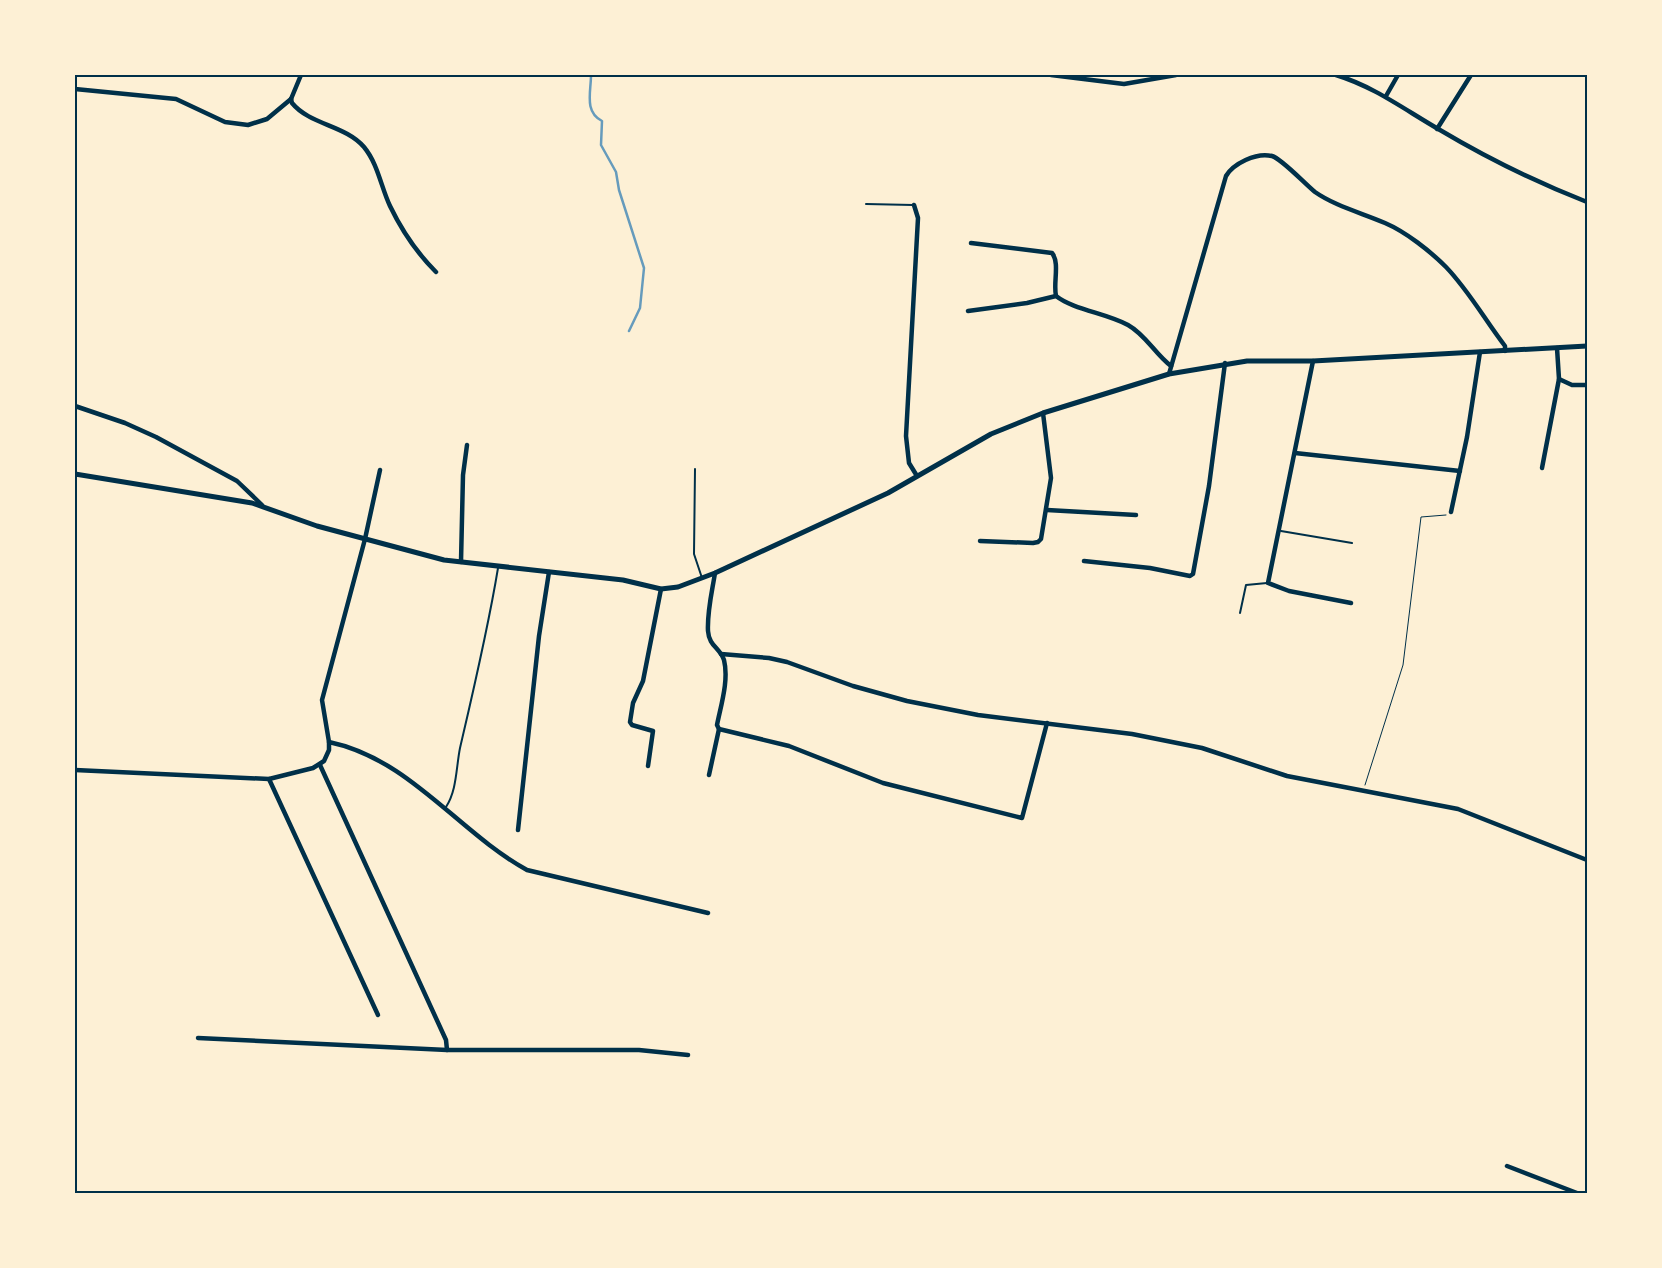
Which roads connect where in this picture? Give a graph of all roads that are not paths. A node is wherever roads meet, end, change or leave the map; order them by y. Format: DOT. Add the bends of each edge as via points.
graph roads {
  1 [pos="301,75"];
  2 [pos="1050,75"];
  3 [pos="1176,75"];
  4 [pos="1336,75"];
  5 [pos="1398,75"];
  6 [pos="1471,75"];
  7 [pos="1169,76"];
  8 [pos="1343,76"];
  9 [pos="75,89"];
  10 [pos="1386,96"];
  11 [pos="291,99"];
  12 [pos="1437,129"];
  13 [pos="1587,202"];
  14 [pos="866,204"];
  15 [pos="914,205"];
  16 [pos="971,243"];
  17 [pos="436,272"];
  18 [pos="1056,296"];
  19 [pos="968,311"];
  20 [pos="1587,346"];
  21 [pos="1557,348"];
  22 [pos="1505,351"];
  23 [pos="1480,352"];
  24 [pos="1313,361"];
  25 [pos="1224,363"];
  26 [pos="1171,366"];
  27 [pos="1169,374"];
  28 [pos="1559,379"];
  29 [pos="1587,386"];
  30 [pos="75,406"];
  31 [pos="1042,413"];
  32 [pos="467,445"];
  33 [pos="1295,453"];
  34 [pos="1542,468"];
  35 [pos="695,469"];
  36 [pos="380,470"];
  37 [pos="1460,472"];
  38 [pos="75,474"];
  39 [pos="917,476"];
  40 [pos="263,506"];
  41 [pos="1046,510"];
  42 [pos="1451,512"];
  43 [pos="1136,515"];
  44 [pos="1280,530"];
  45 [pos="365,539"];
  46 [pos="980,541"];
  47 [pos="1352,543"];
  48 [pos="1084,561"];
  49 [pos="461,562"];
  50 [pos="499,566"];
  51 [pos="549,572"];
  52 [pos="716,573"];
  53 [pos="702,578"];
  54 [pos="1268,583"];
  55 [pos="661,589"];
  56 [pos="1351,603"];
  57 [pos="1240,613"];
  58 [pos="721,654"];
  59 [pos="1047,723"];
  60 [pos="719,729"];
  61 [pos="329,742"];
  62 [pos="320,765"];
  63 [pos="648,766"];
  64 [pos="75,770"];
  65 [pos="709,776"];
  66 [pos="269,779"];
  67 [pos="446,808"];
  68 [pos="518,830"];
  69 [pos="1587,860"];
  70 [pos="708,913"];
  71 [pos="378,1015"];
  72 [pos="198,1038"];
  73 [pos="447,1050"];
  74 [pos="688,1055"];
  75 [pos="1507,1166"];
  76 [pos="1576,1193"];
  1 -- 11 [label="street"];
  2 -- 7 [label="street" via="1124,84"];
  3 -- 7 [label="street"];
  4 -- 8 [label="street"];
  5 -- 10 [label="street"];
  6 -- 12 [label="street"];
  8 -- 10 [label="street"];
  9 -- 11 [label="street" via="176,99 225,122 248,125 267,119"];
  10 -- 12 [label="street"];
  11 -- 17 [label="street" via="302,112 346,134 362,146 371,157 403,231"];
  12 -- 13 [label="street" via="1532,180"];
  14 -- 15 [label="lane"];
  15 -- 39 [label="street" via="918,218 906,436 909,463"];
  16 -- 18 [label="street" via="1052,253 1056,259"];
  18 -- 19 [label="street"];
  18 -- 26 [label="street" via="1112,316 1131,327"];
  20 -- 21 [label="street"];
  21 -- 22 [label="street"];
  21 -- 28 [label="street"];
  22 -- 23 [label="street"];
  22 -- 26 [label="street" via="1505,346 1466,290 1429,252 1387,224 1325,198 1280,160 1262,155 1233,166 1226,176"];
  23 -- 24 [label="street"];
  23 -- 37 [label="street"];
  24 -- 25 [label="street"];
  24 -- 33 [label="street"];
  25 -- 27 [label="street"];
  25 -- 48 [label="street" via="1212,467 1193,574"];
  26 -- 27 [label="street"];
  27 -- 31 [label="street"];
  28 -- 29 [label="street" via="1572,385"];
  28 -- 34 [label="street"];
  30 -- 40 [label="street" via="125,423 172,446 237,481"];
  31 -- 39 [label="street" via="990,434"];
  31 -- 41 [label="street" via="1051,478"];
  32 -- 49 [label="street"];
  33 -- 37 [label="street"];
  33 -- 44 [label="street"];
  35 -- 53 [label="lane" via="694,554"];
  36 -- 45 [label="street"];
  37 -- 42 [label="street"];
  38 -- 40 [label="street"];
  39 -- 52 [label="street" via="888,493"];
  40 -- 45 [label="street"];
  41 -- 43 [label="street"];
  41 -- 46 [label="street" via="1038,542"];
  44 -- 47 [label="lane"];
  44 -- 54 [label="street"];
  45 -- 49 [label="street"];
  45 -- 61 [label="street" via="322,700"];
  49 -- 50 [label="street"];
  50 -- 51 [label="street"];
  50 -- 67 [label="lane" via="454,788"];
  51 -- 55 [label="street" via="623,580"];
  51 -- 68 [label="street"];
  52 -- 53 [label="street"];
  52 -- 58 [label="street" via="708,631 712,646"];
  53 -- 55 [label="street"];
  54 -- 56 [label="street" via="1290,591"];
  54 -- 57 [label="lane" via="1246,585"];
  55 -- 63 [label="street" via="643,681 633,703 630,722 653,731"];
  58 -- 59 [label="street" via="787,662 852,686 907,701 978,715"];
  58 -- 60 [label="street" via="725,682"];
  59 -- 60 [label="street" via="1022,818 883,783 790,746"];
  59 -- 69 [label="street" via="1132,734 1202,748 1287,776 1458,809"];
  60 -- 65 [label="street"];
  61 -- 62 [label="street" via="329,750"];
  61 -- 67 [label="street" via="377,759"];
  62 -- 66 [label="street"];
  62 -- 73 [label="street" via="415,969 446,1040"];
  64 -- 66 [label="street"];
  66 -- 71 [label="street"];
  67 -- 70 [label="street" via="506,858 527,870"];
  72 -- 73 [label="street"];
  73 -- 74 [label="street" via="639,1050"];
  75 -- 76 [label="street"];
}
